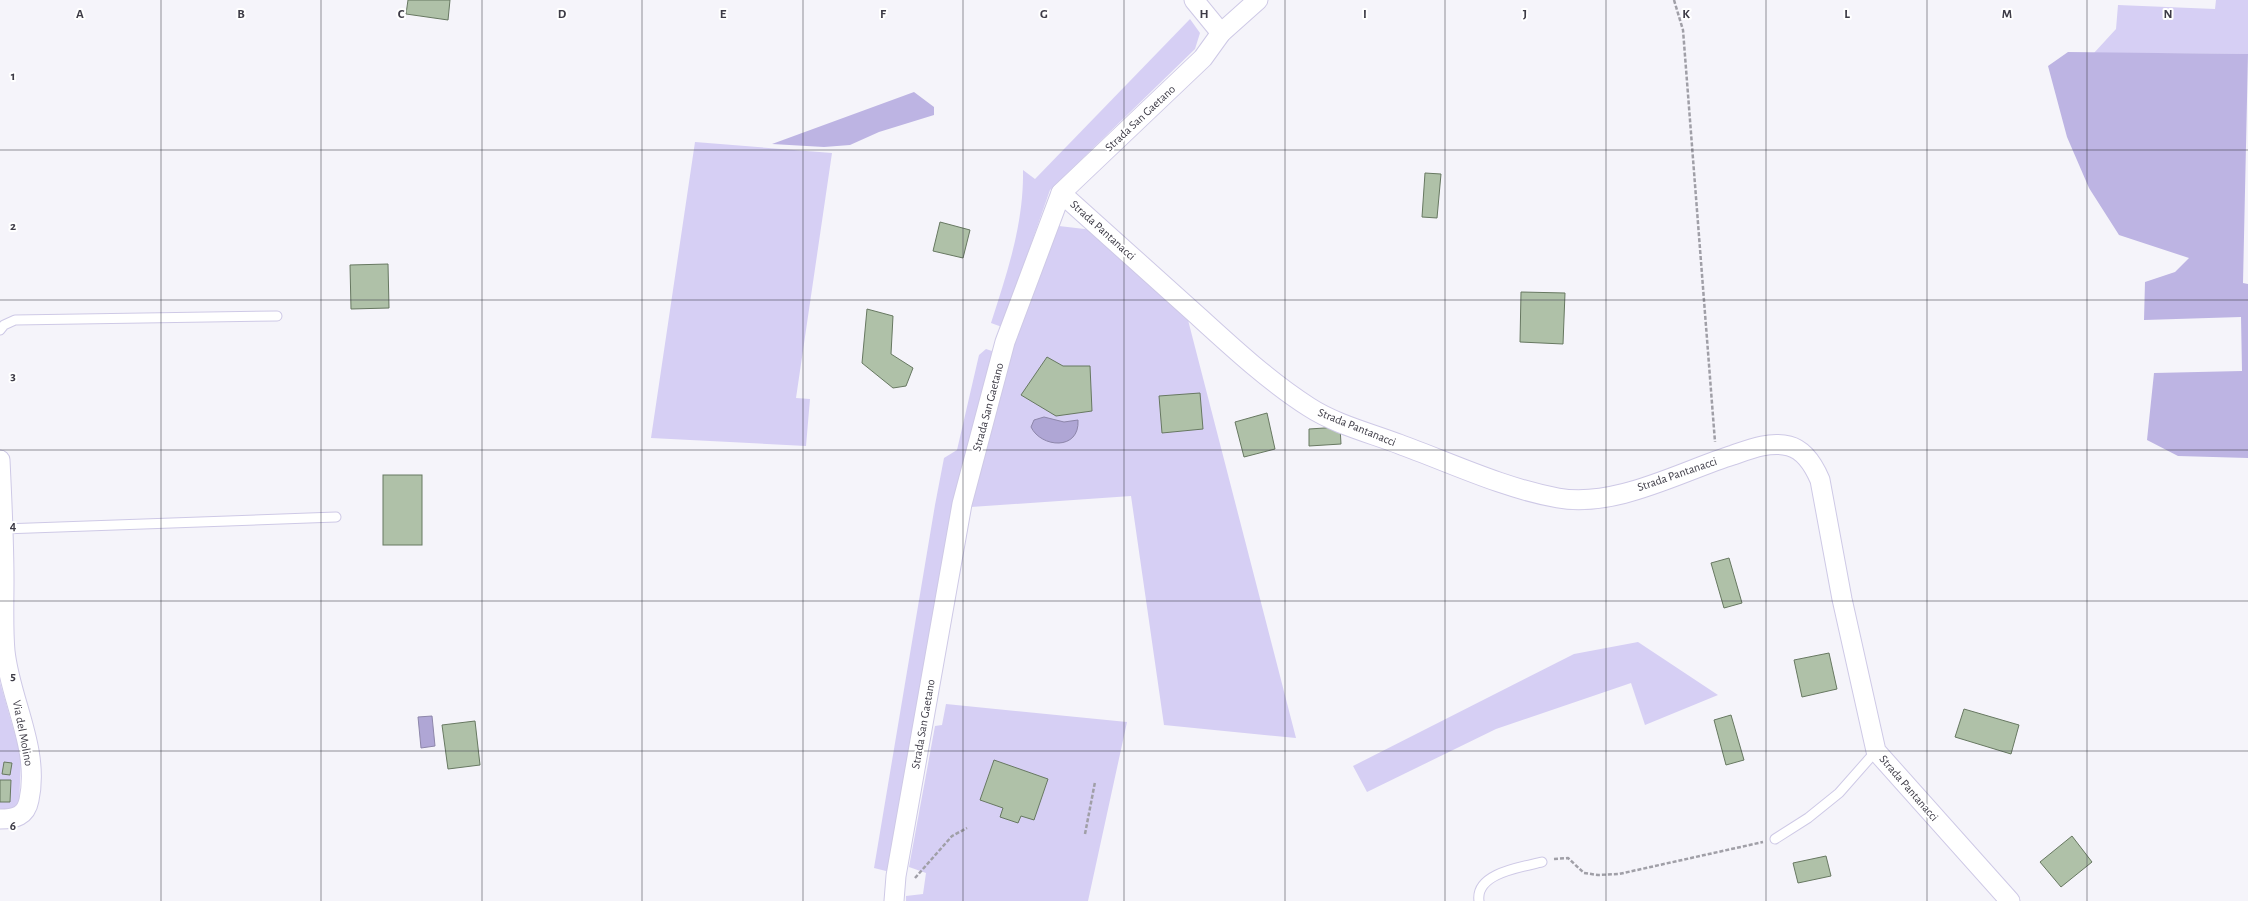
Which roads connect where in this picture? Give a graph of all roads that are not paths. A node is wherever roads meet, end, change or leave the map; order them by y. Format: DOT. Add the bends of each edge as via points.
graph roads {
  1 [pos="1194,0"];
  2 [pos="1258,0"];
  3 [pos="1222,33"];
  4 [pos="1062,193"];
  5 [pos="277,316"];
  6 [pos="0,330"];
  7 [pos="0,460"];
  8 [pos="336,517"];
  9 [pos="4,529"];
  10 [pos="1876,751"];
  11 [pos="0,819"];
  12 [pos="1775,839"];
  13 [pos="1542,862"];
  14 [pos="894,901"];
  15 [pos="1479,901"];
  16 [pos="2010,901"];
  1 -- 3 [label="street"];
  2 -- 3 [label="street, Strada San Gaetano"];
  3 -- 4 [label="street, Strada San Gaetano" via="1203,58"];
  4 -- 10 [label="street, Strada Pantanacci" via="1223,338 1311,409 1500,482 1562,498 1589,498 1657,484 1753,448 1778,444 1797,449 1813,464 1820,480 1842,599"];
  4 -- 14 [label="street, Strada San Gaetano" via="1005,342 962,504 896,876"];
  5 -- 6 [label="lane" via="15,320"];
  7 -- 9 [label="street, Via del Molino"];
  8 -- 9 [label="lane"];
  9 -- 11 [label="street, Via del Molino" via="5,652 31,771 29,800 24,813 18,818"];
  10 -- 12 [label="lane" via="1839,793 1808,818"];
  10 -- 16 [label="street, Strada Pantanacci"];
  13 -- 15 [label="lane" via="1493,876 1484,883 1478,896"];
}
